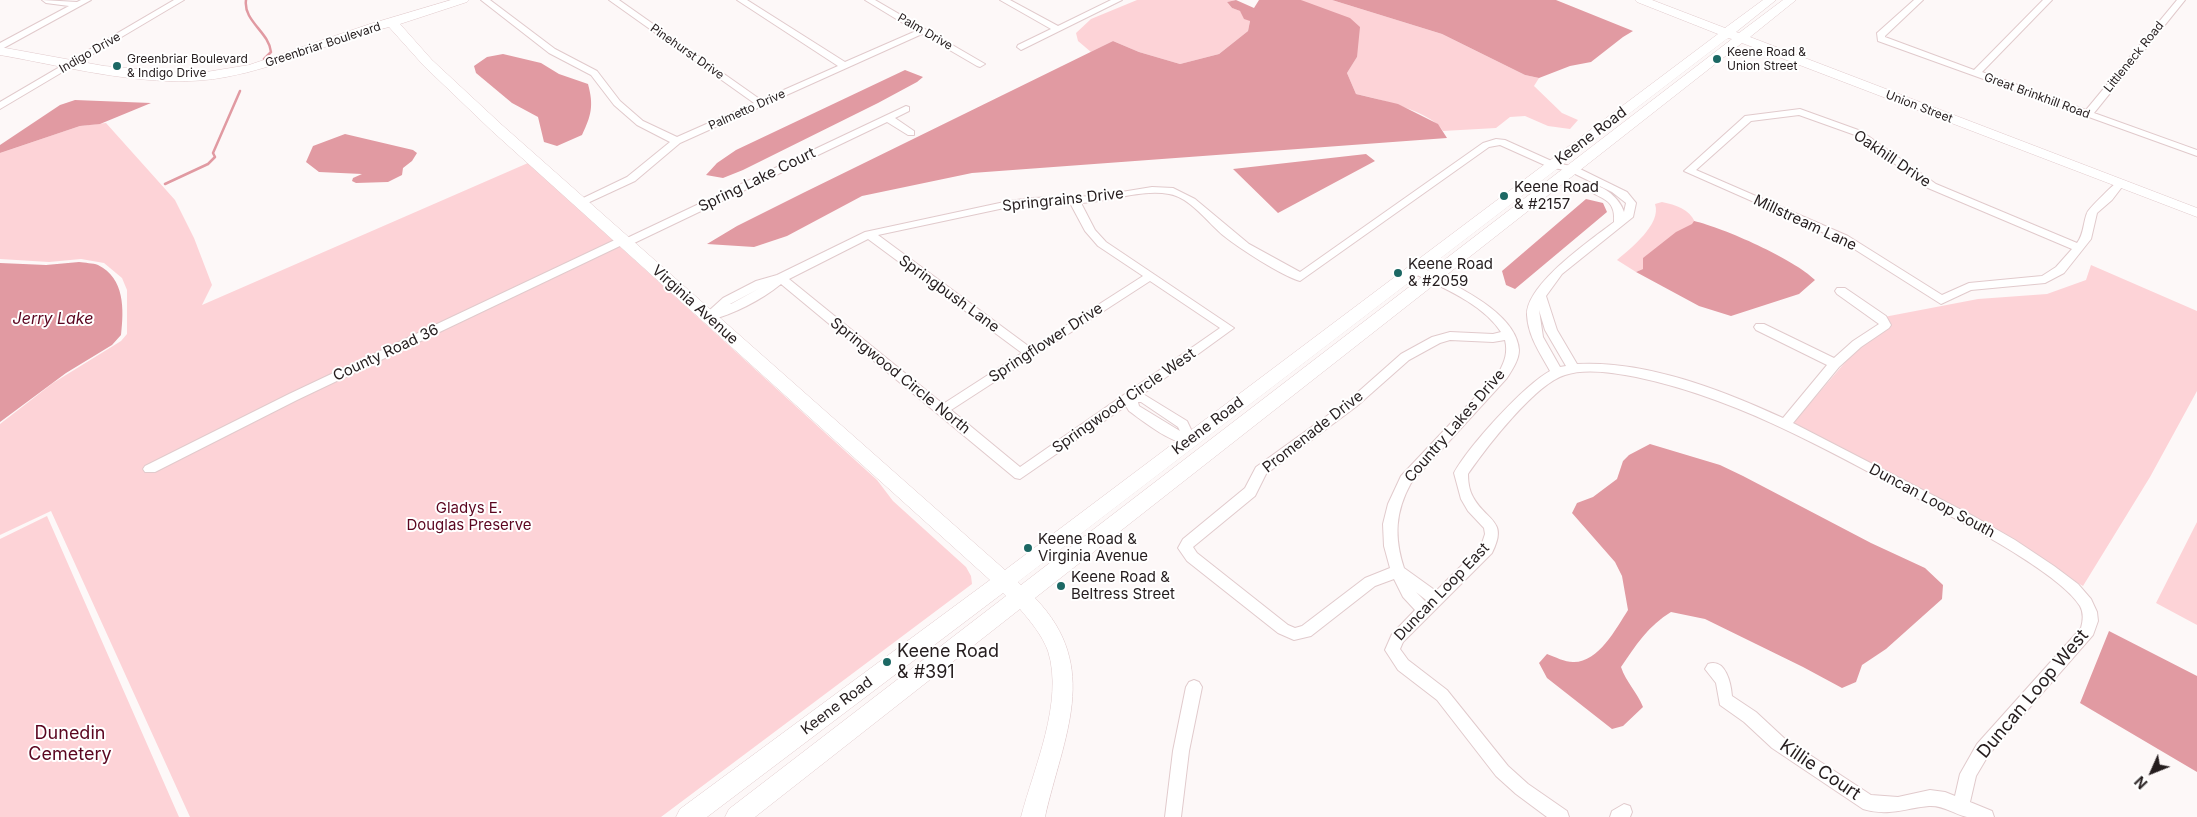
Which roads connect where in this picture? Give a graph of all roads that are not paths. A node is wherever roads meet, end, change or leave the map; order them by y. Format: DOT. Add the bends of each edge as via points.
graph roads {
  1 [pos="46,0"];
  2 [pos="87,0"];
  3 [pos="180,0"];
  4 [pos="463,0"];
  5 [pos="485,0"];
  6 [pos="613,0"];
  7 [pos="741,0"];
  8 [pos="869,0"];
  9 [pos="1004,0"];
  10 [pos="1118,0"];
  11 [pos="1641,0"];
  12 [pos="1770,0"];
  13 [pos="1779,0"];
  14 [pos="1790,0"];
  15 [pos="1919,0"];
  16 [pos="2048,0"];
  17 [pos="2181,0"];
  18 [pos="78,5"];
  19 [pos="392,23"];
  20 [pos="1058,29"];
  21 [pos="923,32"];
  22 [pos="1726,33"];
  23 [pos="1741,38"];
  24 [pos="1021,46"];
  25 [pos="0,48"];
  26 [pos="0,51"];
  27 [pos="70,64"];
  28 [pos="980,64"];
  29 [pos="845,66"];
  30 [pos="1975,74"];
  31 [pos="1674,90"];
  32 [pos="761,104"];
  33 [pos="0,106"];
  34 [pos="906,109"];
  35 [pos="2088,114"];
  36 [pos="888,118"];
  37 [pos="911,133"];
  38 [pos="676,141"];
  39 [pos="2197,153"];
  40 [pos="1553,165"];
  41 [pos="1689,171"];
  42 [pos="1568,172"];
  43 [pos="2120,183"];
  44 [pos="1074,200"];
  45 [pos="580,203"];
  46 [pos="2197,213"];
  47 [pos="869,234"];
  48 [pos="624,242"];
  49 [pos="2077,247"];
  50 [pos="1415,269"];
  51 [pos="1151,276"];
  52 [pos="781,278"];
  53 [pos="1432,278"];
  54 [pos="1840,291"];
  55 [pos="1541,296"];
  56 [pos="708,317"];
  57 [pos="1760,327"];
  58 [pos="1509,335"];
  59 [pos="1558,342"];
  60 [pos="1540,344"];
  61 [pos="1030,353"];
  62 [pos="1836,364"];
  63 [pos="1574,368"];
  64 [pos="1557,373"];
  65 [pos="1130,397"];
  66 [pos="942,410"];
  67 [pos="1785,424"];
  68 [pos="1190,440"];
  69 [pos="1154,468"];
  70 [pos="150,469"];
  71 [pos="1020,474"];
  72 [pos="1398,571"];
  73 [pos="1004,581"];
  74 [pos="2073,588"];
  75 [pos="1020,597"];
  76 [pos="1436,599"];
  77 [pos="1425,610"];
  78 [pos="1713,669"];
  79 [pos="1194,687"];
  80 [pos="776,786"];
  81 [pos="1961,805"];
  82 [pos="688,817"];
  83 [pos="737,817"];
  84 [pos="1033,817"];
  85 [pos="1173,817"];
  86 [pos="1561,817"];
  87 [pos="1986,817"];
  1 -- 18 [label="street"];
  2 -- 18 [label="street"];
  3 -- 27 [label="street, Indigo Drive"];
  4 -- 19 [label="main road, Greenbriar Boulevard"];
  5 -- 38 [label="street" via="552,51 594,73 617,103 640,123"];
  6 -- 32 [label="street, Pinehurst Drive"];
  7 -- 29 [label="street"];
  8 -- 21 [label="street, Palm Drive"];
  9 -- 20 [label="street"];
  10 -- 20 [label="street"];
  11 -- 22 [label="main road, Union Street"];
  12 -- 22 [label="main road, Keene Road"];
  13 -- 23 [label="main road" via="1741,29 1738,35"];
  14 -- 23 [label="main road, Keene Road"];
  15 -- 30 [label="street, Great Brinkhill Road" via="1880,35 1885,41"];
  16 -- 30 [label="street"];
  17 -- 35 [label="street, Littleneck Road"];
  18 -- 25 [label="street"];
  19 -- 27 [label="main road, Greenbriar Boulevard" via="224,74 180,78"];
  19 -- 45 [label="main road, Virginia Avenue" via="428,63"];
  20 -- 24 [label="street"];
  21 -- 28 [label="street, Palm Drive"];
  21 -- 29 [label="street, Palmetto Drive"];
  22 -- 23 [label="main road, Union Street"];
  22 -- 31 [label="main road" via="1726,42 1687,73"];
  22 -- 40 [label="main road, Keene Road"];
  23 -- 31 [label="main road, Keene Road"];
  23 -- 43 [label="main road, Union Street"];
  26 -- 27 [label="main road, Greenbriar Boulevard"];
  27 -- 33 [label="street, Indigo Drive"];
  29 -- 32 [label="street, Palmetto Drive"];
  30 -- 35 [label="street, Great Brinkhill Road"];
  31 -- 42 [label="main road, Keene Road"];
  32 -- 38 [label="street, Palmetto Drive"];
  34 -- 36 [label="street, Spring Lake Court"];
  35 -- 39 [label="street, Great Brinkhill Road"];
  36 -- 37 [label="street"];
  36 -- 48 [label="street, Spring Lake Court"];
  38 -- 45 [label="street, Palmetto Drive" via="631,179"];
  40 -- 42 [label="street"];
  40 -- 44 [label="street, Springrains Drive" via="1509,144 1490,143 1300,277 1245,246 1191,201 1173,191 1152,190"];
  40 -- 50 [label="main road, Keene Road"];
  41 -- 49 [label="street, Millstream Lane" via="1844,238 1941,300 1969,288 2054,276"];
  41 -- 49 [label="street, Oakhill Drive" via="1748,118 1800,112 1858,133 1932,186"];
  42 -- 53 [label="main road, Keene Road"];
  42 -- 55 [label="street" via="1616,190 1631,203 1631,212 1558,272"];
  43 -- 46 [label="main road, Union Street"];
  43 -- 49 [label="street" via="2092,212 2086,239"];
  44 -- 47 [label="street, Springrains Drive" via="1009,204"];
  44 -- 51 [label="street" via="1090,231 1102,244"];
  45 -- 48 [label="main road, Virginia Avenue"];
  47 -- 52 [label="street, Springrains Drive"];
  47 -- 61 [label="street, Springbush Lane"];
  48 -- 56 [label="main road, Virginia Avenue"];
  48 -- 70 [label="street, County Road 36" via="293,396"];
  50 -- 53 [label="street"];
  50 -- 68 [label="main road, Keene Road"];
  51 -- 61 [label="street, Springflower Drive"];
  51 -- 65 [label="street, Springwood Circle West" via="1228,328"];
  52 -- 56 [label="street, Springrains Drive" via="768,290"];
  52 -- 66 [label="street, Springwood Circle North"];
  53 -- 58 [label="street" via="1476,304 1496,319"];
  53 -- 75 [label="main road, Keene Road"];
  54 -- 62 [label="street" via="1882,319 1885,325 1857,344"];
  55 -- 59 [label="street"];
  55 -- 60 [label="street" via="1534,305 1533,314"];
  56 -- 73 [label="main road, Virginia Avenue"];
  57 -- 62 [label="street"];
  58 -- 72 [label="street, Country Lakes Drive" via="1513,349 1503,375 1416,468 1395,500 1389,522 1390,547"];
  58 -- 72 [label="street, Promenade Drive" via="1493,338 1450,336 1405,357 1354,403 1261,471 1250,492 1191,540 1186,548 1199,563 1283,629 1294,634 1306,632 1370,582"];
  59 -- 60 [label="street"];
  59 -- 63 [label="street"];
  60 -- 64 [label="street"];
  61 -- 66 [label="street, Springflower Drive"];
  62 -- 67 [label="street"];
  63 -- 64 [label="street, Duncan Loop East"];
  63 -- 67 [label="street, Duncan Loop East" via="1617,370 1673,380 1729,399"];
  64 -- 76 [label="street, Duncan Loop East" via="1533,389 1460,473 1462,490 1490,524 1494,536 1487,550"];
  65 -- 68 [label="street" via="1132,408 1171,433"];
  65 -- 71 [label="street, Springwood Circle West"];
  66 -- 71 [label="street, Springwood Circle North"];
  67 -- 74 [label="street, Duncan Loop South" via="1996,534"];
  68 -- 69 [label="main road, Keene Road"];
  69 -- 73 [label="main road, Keene Road"];
  69 -- 75 [label="main road" via="1129,498 1031,572 1020,587"];
  72 -- 76 [label="street"];
  72 -- 77 [label="street, Country Lakes Drive" via="1410,597"];
  73 -- 75 [label="main road, Virginia Avenue"];
  73 -- 80 [label="main road" via="1002,591 991,607 813,742"];
  73 -- 82 [label="main road, Keene Road"];
  74 -- 81 [label="street, Duncan Loop West" via="2091,612 2092,622 2088,631 1983,749 1968,774"];
  75 -- 80 [label="main road, Keene Road"];
  75 -- 84 [label="main road, Virginia Avenue" via="1048,629 1056,645 1062,676 1060,715"];
  76 -- 77 [label="street, Duncan Loop East"];
  77 -- 86 [label="street, Duncan Loop East" via="1396,638 1392,650 1403,665 1442,695 1502,771"];
  78 -- 81 [label="street, Killie Court" via="1723,680 1725,700 1750,717 1778,743 1869,803 1898,806 1930,798"];
  79 -- 85 [label="street" via="1180,751"];
  80 -- 83 [label="main road, Keene Road"];
  81 -- 87 [label="street"];
}
